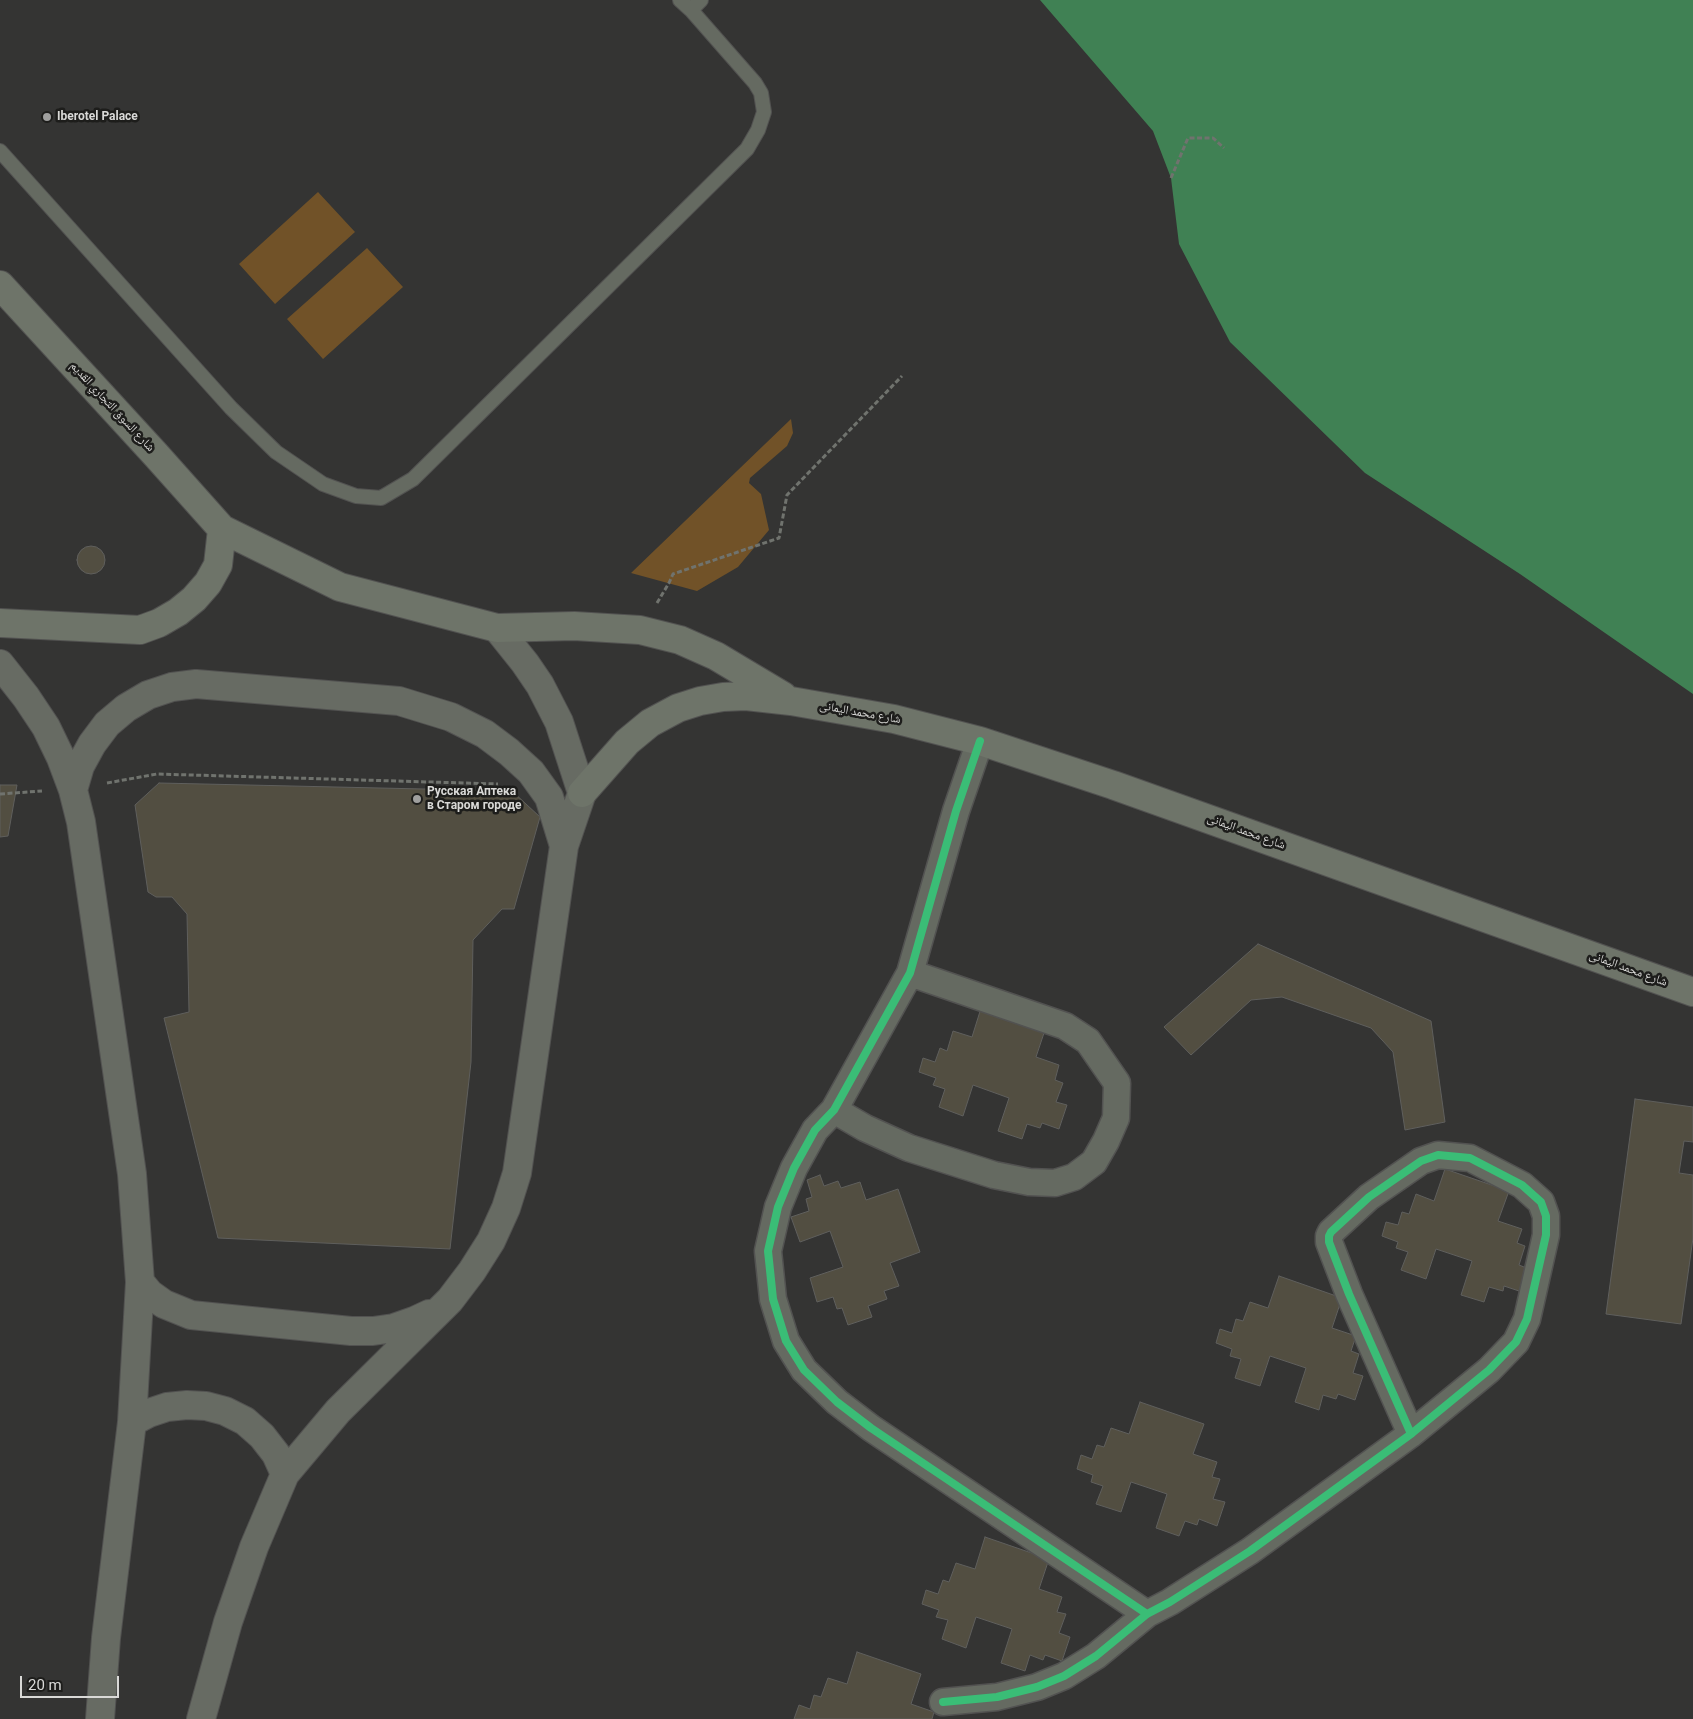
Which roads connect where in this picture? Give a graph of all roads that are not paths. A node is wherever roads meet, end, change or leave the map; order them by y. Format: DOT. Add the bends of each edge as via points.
graph roads {
  1 [pos="680,0"];
  2 [pos="701,0"];
  3 [pos="691,10"];
  4 [pos="0,151"];
  5 [pos="0,285"];
  6 [pos="222,529"];
  7 [pos="0,622"];
  8 [pos="497,628"];
  9 [pos="0,664"];
  10 [pos="791,701"];
  11 [pos="980,741"];
  12 [pos="73,790"];
  13 [pos="582,793"];
  14 [pos="564,846"];
  15 [pos="910,973"];
  16 [pos="1693,992"];
  17 [pos="834,1110"];
  18 [pos="140,1282"];
  19 [pos="450,1300"];
  20 [pos="132,1422"];
  21 [pos="1411,1434"];
  22 [pos="285,1474"];
  23 [pos="1147,1614"];
  24 [pos="944,1702"];
  25 [pos="100,1719"];
  26 [pos="201,1719"];
  1 -- 3 [label="lane"];
  2 -- 3 [label="lane"];
  3 -- 4 [label="lane" via="756,83 761,93 764,112 747,149 413,479 381,498 356,496 323,484 276,452 231,408"];
  5 -- 6 [label="main road, شارع السوق التجاري القديم"];
  6 -- 7 [label="main road" via="218,565 208,583 194,599 160,623 140,630"];
  6 -- 8 [label="main road, شارع السوق التجاري القديم" via="340,587"];
  8 -- 10 [label="main road, شارع محمد اليمانى" via="574,626 640,630 680,640 716,656"];
  8 -- 13 [label="main road" via="540,685 559,722"];
  9 -- 12 [label="main road" via="46,727"];
  10 -- 11 [label="main road, شارع محمد اليمانى" via="894,719"];
  10 -- 13 [label="main road, شارع محمد اليمانى" via="723,697 678,708 650,723 627,742"];
  11 -- 15 [label="street" via="956,811"];
  11 -- 16 [label="main road, شارع محمد اليمانى" via="1233,827"];
  12 -- 14 [label="main road" via="80,766 107,724 148,695 172,687 196,684 399,702 451,717 485,734 509,752 531,772 549,797"];
  12 -- 18 [label="main road" via="81,822 132,1174"];
  13 -- 14 [label="main road"];
  14 -- 19 [label="main road" via="517,1173 491,1241"];
  15 -- 17 [label="street"];
  15 -- 17 [label="street" via="1065,1026 1088,1041 1117,1083 1116,1118 1106,1141 1094,1162 1074,1177 1055,1183 1029,1182 994,1175 909,1148"];
  17 -- 23 [label="street" via="816,1130 794,1168 778,1206 768,1251 773,1299 786,1341 804,1370 836,1402 871,1428"];
  18 -- 19 [label="main road" via="164,1304 191,1315 351,1331 394,1328 433,1312"];
  18 -- 20 [label="main road"];
  19 -- 22 [label="main road" via="338,1411"];
  20 -- 22 [label="main road" via="168,1407 196,1405 225,1411 245,1421 262,1436 276,1454"];
  20 -- 25 [label="main road" via="107,1628"];
  21 -- 21 [label="street" via="1349,1294 1329,1236 1369,1197 1421,1161 1438,1156 1470,1158 1522,1185 1541,1202 1546,1216 1546,1235 1527,1320 1516,1342 1489,1370"];
  21 -- 23 [label="street" via="1250,1551"];
  22 -- 26 [label="main road" via="254,1547 228,1622"];
  23 -- 24 [label="street" via="1096,1656 1064,1676 997,1697"];
}
